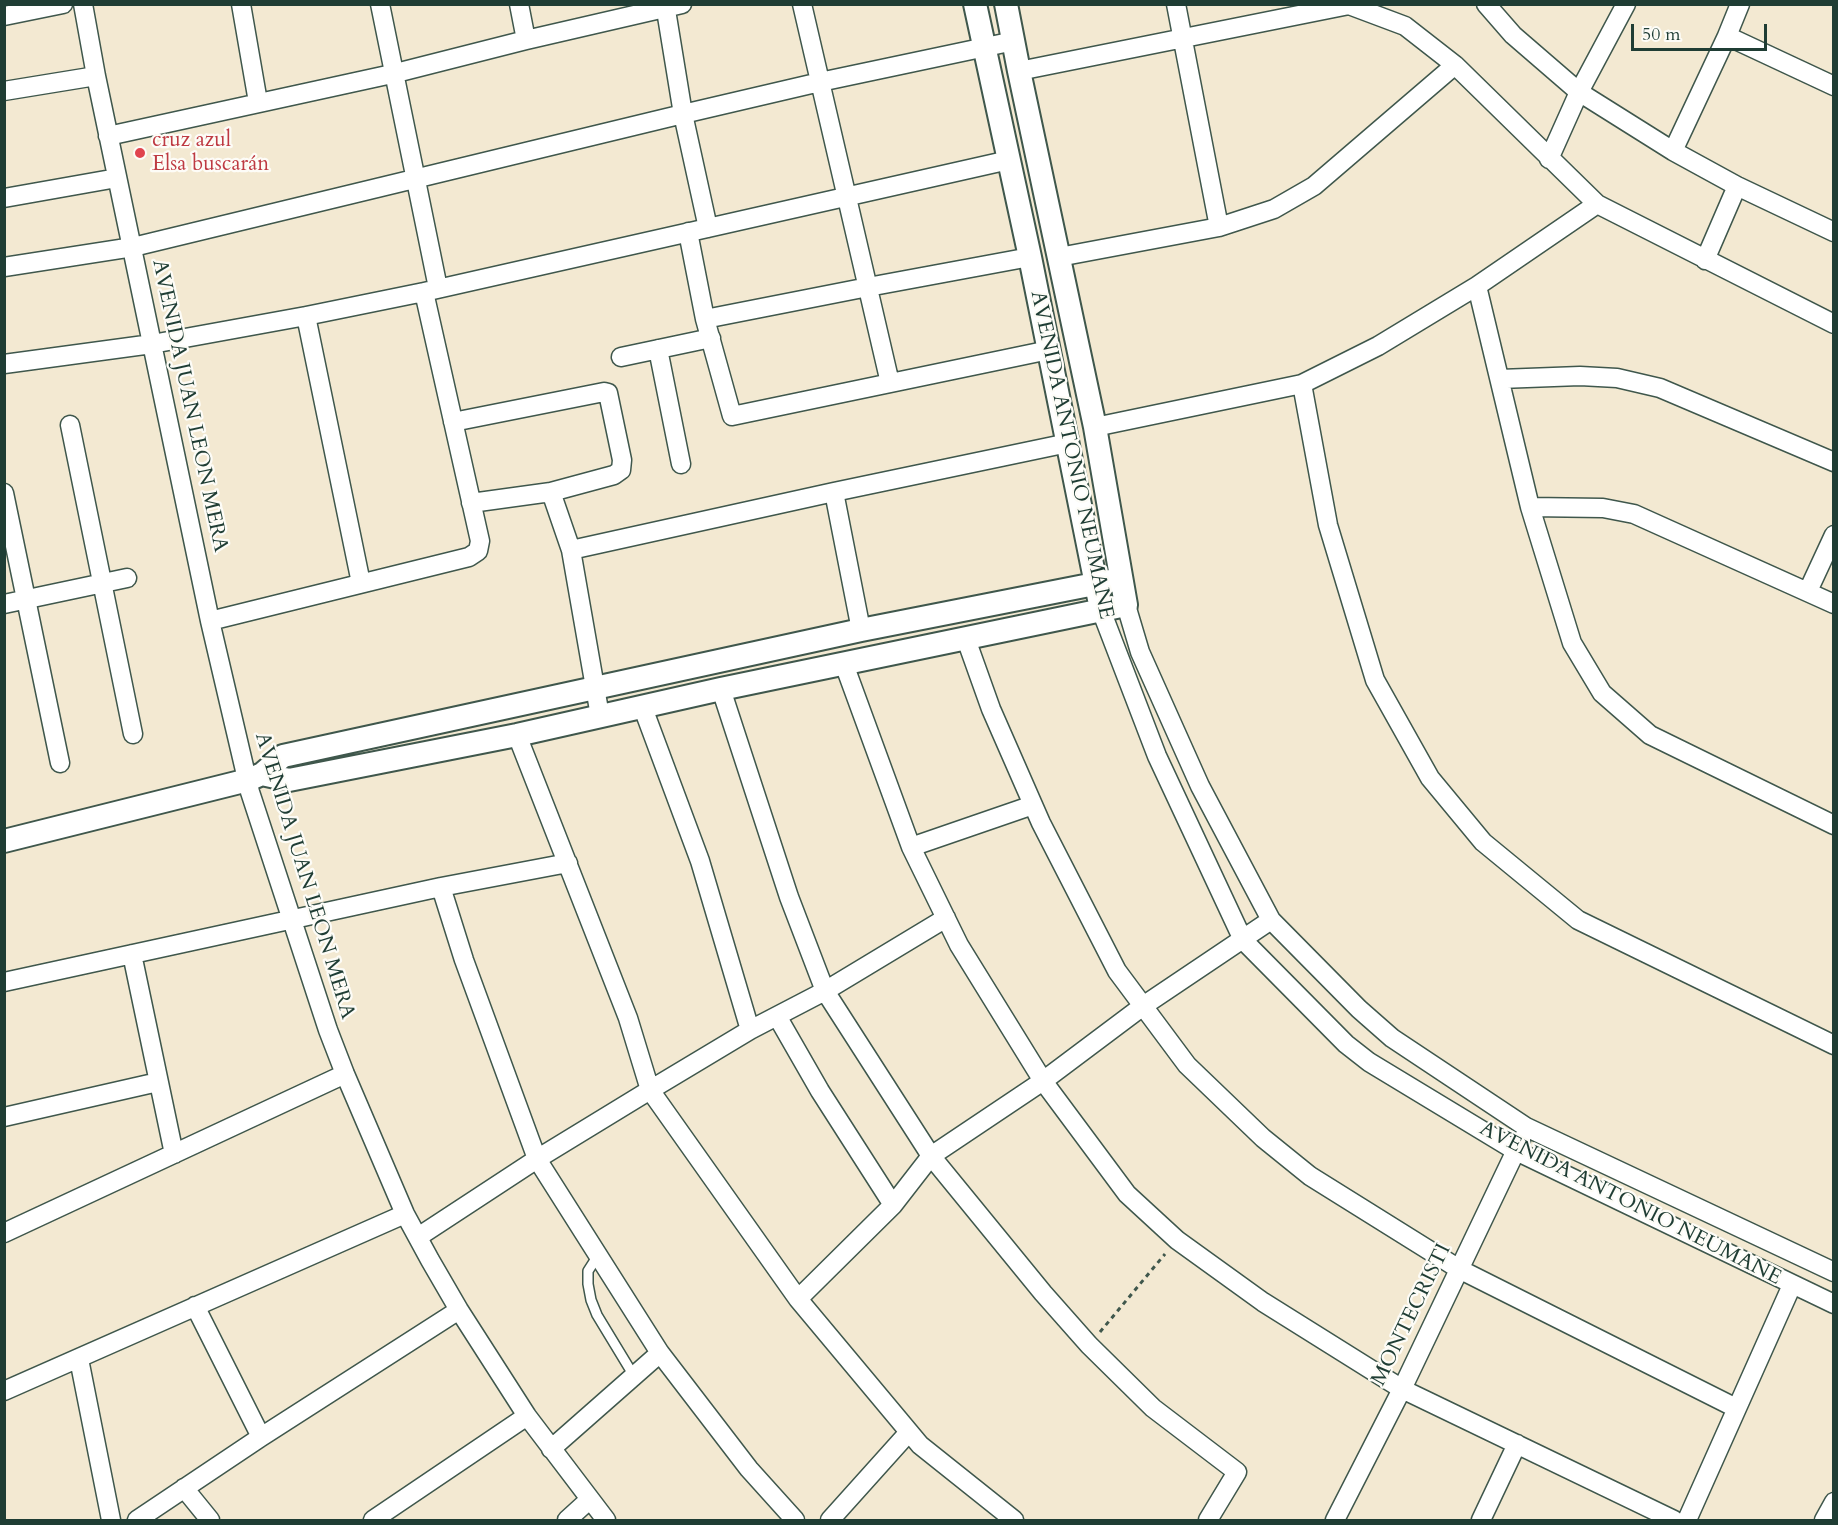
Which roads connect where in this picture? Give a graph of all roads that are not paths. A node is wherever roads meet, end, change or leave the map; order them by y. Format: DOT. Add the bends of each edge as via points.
graph roads {
  1 [pos="63,4"];
  2 [pos="83,4"];
  3 [pos="241,4"];
  4 [pos="380,4"];
  5 [pos="519,4"];
  6 [pos="802,4"];
  7 [pos="975,4"];
  8 [pos="1006,4"];
  9 [pos="1176,4"];
  10 [pos="1486,4"];
  11 [pos="1626,4"];
  12 [pos="1740,4"];
  13 [pos="1349,5"];
  14 [pos="671,6"];
  15 [pos="4,15"];
  16 [pos="1727,36"];
  17 [pos="1183,38"];
  18 [pos="526,40"];
  19 [pos="1014,41"];
  20 [pos="985,47"];
  21 [pos="1455,65"];
  22 [pos="1019,71"];
  23 [pos="392,74"];
  24 [pos="96,76"];
  25 [pos="820,82"];
  26 [pos="1833,86"];
  27 [pos="4,91"];
  28 [pos="1579,92"];
  29 [pos="258,102"];
  30 [pos="683,114"];
  31 [pos="108,136"];
  32 [pos="1673,151"];
  33 [pos="1549,159"];
  34 [pos="1009,160"];
  35 [pos="117,178"];
  36 [pos="415,180"];
  37 [pos="1737,186"];
  38 [pos="847,197"];
  39 [pos="4,198"];
  40 [pos="1596,204"];
  41 [pos="1219,227"];
  42 [pos="708,228"];
  43 [pos="688,232"];
  44 [pos="1833,232"];
  45 [pos="133,247"];
  46 [pos="1030,257"];
  47 [pos="1059,257"];
  48 [pos="1706,260"];
  49 [pos="4,267"];
  50 [pos="868,286"];
  51 [pos="1477,286"];
  52 [pos="431,290"];
  53 [pos="306,316"];
  54 [pos="705,319"];
  55 [pos="1833,324"];
  56 [pos="711,338"];
  57 [pos="153,344"];
  58 [pos="658,349"];
  59 [pos="1049,350"];
  60 [pos="621,357"];
  61 [pos="4,364"];
  62 [pos="1500,379"];
  63 [pos="890,383"];
  64 [pos="1302,384"];
  65 [pos="453,422"];
  66 [pos="70,425"];
  67 [pos="1095,428"];
  68 [pos="1068,443"];
  69 [pos="1833,462"];
  70 [pos="681,464"];
  71 [pos="551,492"];
  72 [pos="834,492"];
  73 [pos="4,493"];
  74 [pos="471,503"];
  75 [pos="1530,507"];
  76 [pos="1833,534"];
  77 [pos="571,550"];
  78 [pos="127,578"];
  79 [pos="1120,579"];
  80 [pos="362,583"];
  81 [pos="101,584"];
  82 [pos="1096,585"];
  83 [pos="1808,591"];
  84 [pos="26,600"];
  85 [pos="4,604"];
  86 [pos="1833,604"];
  87 [pos="1126,605"];
  88 [pos="1101,610"];
  89 [pos="210,621"];
  90 [pos="861,630"];
  91 [pos="966,639"];
  92 [pos="844,664"];
  93 [pos="595,687"];
  94 [pos="721,689"];
  95 [pos="643,708"];
  96 [pos="600,716"];
  97 [pos="133,734"];
  98 [pos="517,735"];
  99 [pos="60,763"];
  100 [pos="255,777"];
  101 [pos="1033,805"];
  102 [pos="1833,825"];
  103 [pos="4,841"];
  104 [pos="911,847"];
  105 [pos="568,862"];
  106 [pos="441,887"];
  107 [pos="946,918"];
  108 [pos="1271,920"];
  109 [pos="293,921"];
  110 [pos="1243,940"];
  111 [pos="132,954"];
  112 [pos="4,982"];
  113 [pos="825,991"];
  114 [pos="1143,1006"];
  115 [pos="777,1016"];
  116 [pos="750,1030"];
  117 [pos="1833,1045"];
  118 [pos="345,1074"];
  119 [pos="1044,1081"];
  120 [pos="158,1082"];
  121 [pos="650,1090"];
  122 [pos="4,1117"];
  123 [pos="1526,1127"];
  124 [pos="1516,1151"];
  125 [pos="174,1154"];
  126 [pos="931,1156"];
  127 [pos="537,1159"];
  128 [pos="893,1205"];
  129 [pos="405,1214"];
  130 [pos="4,1233"];
  131 [pos="418,1237"];
  132 [pos="597,1257"];
  133 [pos="1459,1269"];
  134 [pos="1833,1272"];
  135 [pos="1792,1285"];
  136 [pos="798,1299"];
  137 [pos="1833,1304"];
  138 [pos="195,1306"];
  139 [pos="459,1310"];
  140 [pos="660,1353"];
  141 [pos="79,1359"];
  142 [pos="634,1376"];
  143 [pos="1402,1389"];
  144 [pos="4,1391"];
  145 [pos="1736,1408"];
  146 [pos="527,1416"];
  147 [pos="909,1432"];
  148 [pos="261,1437"];
  149 [pos="1517,1444"];
  150 [pos="551,1449"];
  151 [pos="184,1488"];
  152 [pos="589,1500"];
  153 [pos="1833,1502"];
  154 [pos="111,1521"];
  155 [pos="137,1521"];
  156 [pos="210,1521"];
  157 [pos="373,1521"];
  158 [pos="567,1521"];
  159 [pos="606,1521"];
  160 [pos="795,1521"];
  161 [pos="830,1521"];
  162 [pos="1014,1521"];
  163 [pos="1208,1521"];
  164 [pos="1335,1521"];
  165 [pos="1481,1521"];
  166 [pos="1674,1521"];
  167 [pos="1687,1521"];
  168 [pos="1824,1521"];
  1 -- 15 [label="street"];
  2 -- 24 [label="street, AVENIDA JUAN LEON MERA"];
  3 -- 29 [label="street"];
  4 -- 23 [label="street"];
  5 -- 18 [label="street"];
  6 -- 25 [label="street"];
  7 -- 20 [label="street, AVENIDA ANTONIO NEUMANE"];
  8 -- 19 [label="street, AVENIDA ANTONIO NEUMANE"];
  9 -- 17 [label="street"];
  10 -- 28 [label="street" via="1513,35"];
  11 -- 28 [label="street"];
  12 -- 16 [label="street"];
  13 -- 17 [label="street"];
  13 -- 21 [label="street" via="1406,26"];
  14 -- 18 [label="street"];
  14 -- 30 [label="street"];
  16 -- 26 [label="street"];
  16 -- 32 [label="street"];
  17 -- 22 [label="street"];
  17 -- 41 [label="street"];
  18 -- 23 [label="street"];
  19 -- 20 [label="street"];
  19 -- 22 [label="street, AVENIDA ANTONIO NEUMANE"];
  20 -- 25 [label="street"];
  20 -- 34 [label="street, AVENIDA ANTONIO NEUMANE"];
  21 -- 33 [label="street"];
  21 -- 41 [label="street" via="1314,186 1274,209"];
  22 -- 47 [label="street, AVENIDA ANTONIO NEUMANE"];
  23 -- 29 [label="street"];
  23 -- 36 [label="street"];
  24 -- 27 [label="street"];
  24 -- 31 [label="street, AVENIDA JUAN LEON MERA"];
  25 -- 30 [label="street"];
  25 -- 38 [label="street"];
  28 -- 32 [label="street"];
  28 -- 33 [label="street"];
  29 -- 31 [label="street"];
  30 -- 36 [label="street"];
  30 -- 42 [label="street"];
  31 -- 35 [label="street, AVENIDA JUAN LEON MERA"];
  32 -- 37 [label="street"];
  33 -- 40 [label="street"];
  34 -- 38 [label="street"];
  34 -- 46 [label="street, AVENIDA ANTONIO NEUMANE"];
  35 -- 39 [label="street"];
  35 -- 45 [label="street, AVENIDA JUAN LEON MERA"];
  36 -- 45 [label="street"];
  36 -- 52 [label="street"];
  37 -- 44 [label="street"];
  37 -- 48 [label="street"];
  38 -- 42 [label="street"];
  38 -- 50 [label="street"];
  40 -- 48 [label="street"];
  40 -- 51 [label="street"];
  41 -- 47 [label="street"];
  42 -- 43 [label="street"];
  43 -- 52 [label="street"];
  43 -- 54 [label="street"];
  45 -- 49 [label="street"];
  45 -- 57 [label="street, AVENIDA JUAN LEON MERA"];
  46 -- 50 [label="street"];
  46 -- 59 [label="street, AVENIDA ANTONIO NEUMANE"];
  47 -- 67 [label="street, AVENIDA ANTONIO NEUMANE"];
  48 -- 55 [label="street"];
  50 -- 54 [label="street"];
  50 -- 63 [label="street"];
  51 -- 62 [label="street"];
  51 -- 64 [label="street" via="1378,346"];
  52 -- 53 [label="street"];
  52 -- 65 [label="street"];
  53 -- 57 [label="street"];
  53 -- 80 [label="street"];
  54 -- 56 [label="street"];
  56 -- 58 [label="street"];
  56 -- 63 [label="street" via="732,416"];
  57 -- 61 [label="street"];
  57 -- 89 [label="street, AVENIDA JUAN LEON MERA"];
  58 -- 60 [label="street"];
  58 -- 70 [label="street"];
  59 -- 63 [label="street"];
  59 -- 68 [label="street, AVENIDA ANTONIO NEUMANE"];
  62 -- 69 [label="street" via="1580,376 1660,388"];
  62 -- 75 [label="street"];
  64 -- 67 [label="street"];
  64 -- 117 [label="street" via="1328,525 1375,680 1430,778 1483,842 1578,920"];
  65 -- 71 [label="street" via="608,393 621,470"];
  65 -- 74 [label="street"];
  66 -- 81 [label="street"];
  67 -- 79 [label="street, AVENIDA ANTONIO NEUMANE"];
  68 -- 72 [label="street"];
  68 -- 82 [label="street, AVENIDA ANTONIO NEUMANE"];
  71 -- 74 [label="street"];
  71 -- 77 [label="street"];
  72 -- 77 [label="street"];
  72 -- 90 [label="street"];
  73 -- 84 [label="street"];
  74 -- 80 [label="street" via="480,541 478,551 469,557"];
  75 -- 83 [label="street" via="1603,508 1634,514"];
  75 -- 102 [label="street" via="1572,643 1602,693 1650,735"];
  76 -- 83 [label="street"];
  77 -- 93 [label="street"];
  78 -- 81 [label="street"];
  79 -- 82 [label="street"];
  79 -- 87 [label="street, AVENIDA ANTONIO NEUMANE"];
  80 -- 89 [label="street"];
  81 -- 84 [label="street"];
  81 -- 97 [label="street"];
  82 -- 88 [label="street, AVENIDA ANTONIO NEUMANE"];
  82 -- 90 [label="street"];
  83 -- 86 [label="street"];
  84 -- 85 [label="street"];
  84 -- 99 [label="street"];
  87 -- 88 [label="street"];
  87 -- 108 [label="street, AVENIDA ANTONIO NEUMANE" via="1140,652 1200,786"];
  88 -- 91 [label="street"];
  88 -- 110 [label="street, AVENIDA ANTONIO NEUMANE" via="1157,756"];
  89 -- 100 [label="street, AVENIDA JUAN LEON MERA"];
  90 -- 93 [label="street"];
  91 -- 92 [label="street"];
  91 -- 101 [label="street" via="991,709"];
  92 -- 94 [label="street"];
  92 -- 104 [label="street"];
  93 -- 96 [label="street"];
  93 -- 100 [label="street" via="283,756"];
  94 -- 95 [label="street"];
  94 -- 113 [label="street" via="789,897"];
  95 -- 96 [label="street"];
  95 -- 116 [label="street" via="700,861"];
  96 -- 98 [label="street"];
  98 -- 100 [label="street" via="289,780"];
  98 -- 105 [label="street"];
  100 -- 103 [label="street"];
  100 -- 109 [label="street, AVENIDA JUAN LEON MERA"];
  101 -- 104 [label="street"];
  101 -- 114 [label="street" via="1117,971"];
  104 -- 107 [label="street"];
  105 -- 106 [label="street"];
  105 -- 121 [label="street" via="628,1018"];
  106 -- 109 [label="street"];
  106 -- 127 [label="street"];
  107 -- 113 [label="street"];
  107 -- 119 [label="street"];
  108 -- 110 [label="street"];
  108 -- 123 [label="street, AVENIDA ANTONIO NEUMANE" via="1392,1038"];
  109 -- 111 [label="street"];
  109 -- 118 [label="street, AVENIDA JUAN LEON MERA"];
  110 -- 114 [label="street"];
  110 -- 124 [label="street, AVENIDA ANTONIO NEUMANE" via="1368,1062"];
  111 -- 112 [label="street"];
  111 -- 120 [label="street"];
  113 -- 115 [label="street"];
  113 -- 126 [label="street"];
  114 -- 119 [label="street"];
  114 -- 133 [label="street" via="1187,1065 1263,1138 1310,1176"];
  115 -- 116 [label="street"];
  115 -- 128 [label="street"];
  116 -- 121 [label="street"];
  118 -- 125 [label="street"];
  118 -- 129 [label="street, AVENIDA JUAN LEON MERA"];
  119 -- 126 [label="street"];
  119 -- 143 [label="street" via="1127,1194 1177,1240 1263,1302"];
  120 -- 122 [label="street"];
  120 -- 125 [label="street"];
  121 -- 127 [label="street"];
  121 -- 136 [label="street"];
  123 -- 124 [label="street, MONTECRISTI"];
  123 -- 134 [label="street, AVENIDA ANTONIO NEUMANE"];
  124 -- 133 [label="street, MONTECRISTI"];
  124 -- 135 [label="street, AVENIDA ANTONIO NEUMANE"];
  125 -- 130 [label="street"];
  126 -- 128 [label="street"];
  126 -- 163 [label="street" via="1089,1345 1153,1408 1237,1473"];
  127 -- 131 [label="street"];
  127 -- 132 [label="street"];
  128 -- 136 [label="street"];
  129 -- 131 [label="street, AVENIDA JUAN LEON MERA"];
  129 -- 138 [label="street"];
  131 -- 139 [label="street, AVENIDA JUAN LEON MERA"];
  132 -- 140 [label="street"];
  132 -- 142 [label="lane" via="588,1271 591,1300"];
  133 -- 143 [label="street, MONTECRISTI"];
  133 -- 145 [label="street"];
  135 -- 137 [label="street, AVENIDA ANTONIO NEUMANE"];
  135 -- 145 [label="street"];
  136 -- 147 [label="street"];
  138 -- 141 [label="street"];
  138 -- 148 [label="street"];
  139 -- 146 [label="street, AVENIDA JUAN LEON MERA"];
  139 -- 148 [label="street"];
  140 -- 142 [label="street"];
  140 -- 160 [label="street" via="749,1469"];
  141 -- 144 [label="street"];
  141 -- 154 [label="street"];
  142 -- 150 [label="street"];
  143 -- 149 [label="street"];
  143 -- 164 [label="street, MONTECRISTI"];
  145 -- 167 [label="street"];
  146 -- 150 [label="street, AVENIDA JUAN LEON MERA"];
  146 -- 157 [label="street"];
  147 -- 161 [label="street"];
  147 -- 162 [label="street"];
  148 -- 151 [label="street"];
  149 -- 165 [label="street"];
  149 -- 166 [label="street"];
  150 -- 152 [label="street, AVENIDA JUAN LEON MERA"];
  151 -- 155 [label="street"];
  151 -- 156 [label="street"];
  152 -- 158 [label="street"];
  152 -- 159 [label="street, AVENIDA JUAN LEON MERA"];
  153 -- 168 [label="street"];
}
